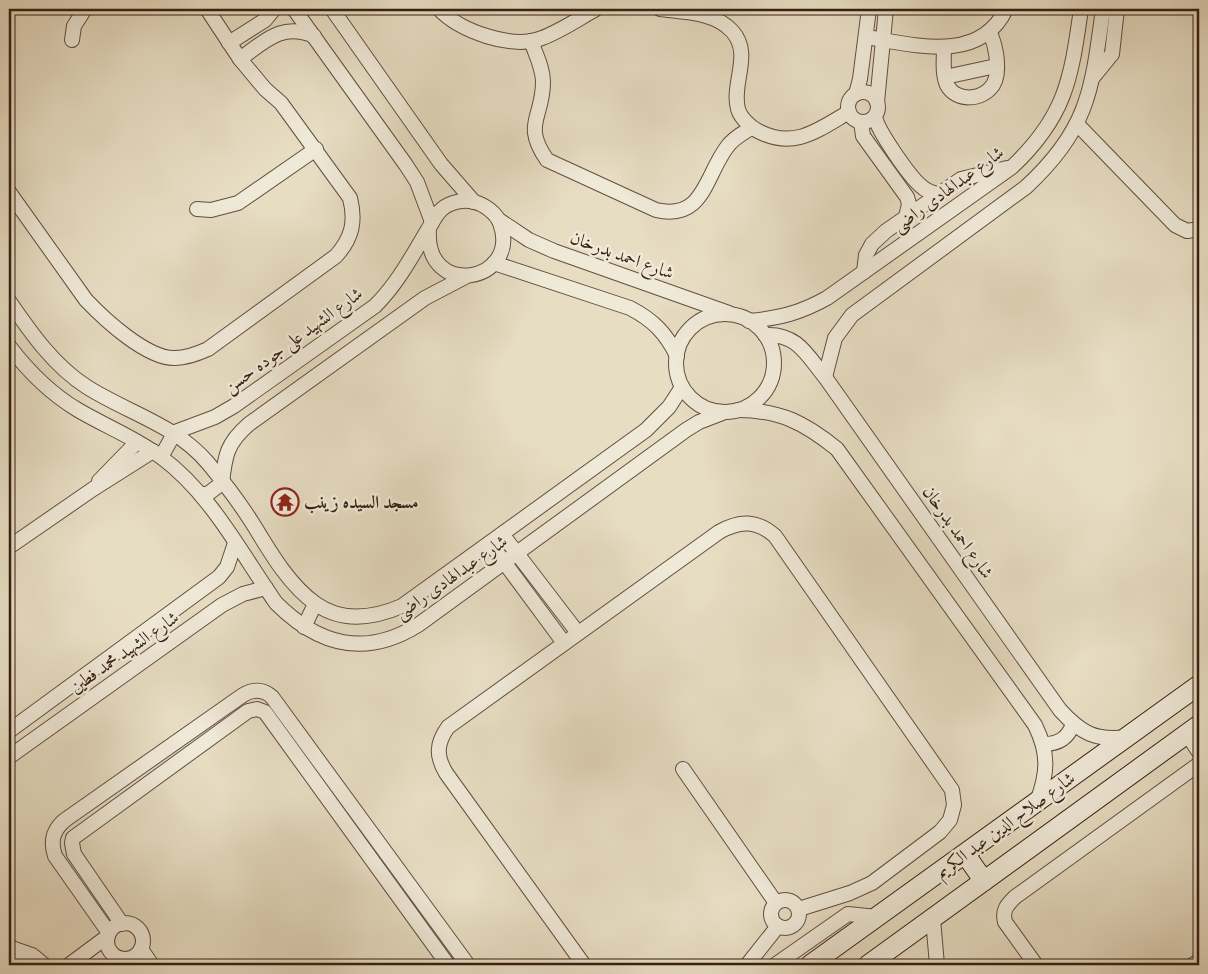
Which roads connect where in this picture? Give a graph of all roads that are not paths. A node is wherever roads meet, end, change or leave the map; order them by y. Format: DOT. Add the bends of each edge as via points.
graph roads {
  1 [pos="85,9"];
  2 [pos="207,9"];
  3 [pos="274,9"];
  4 [pos="294,9"];
  5 [pos="332,9"];
  6 [pos="439,9"];
  7 [pos="596,9"];
  8 [pos="660,9"];
  9 [pos="869,9"];
  10 [pos="886,9"];
  11 [pos="1006,9"];
  12 [pos="1081,9"];
  13 [pos="1103,9"];
  14 [pos="1117,9"];
  15 [pos="990,33"];
  16 [pos="314,36"];
  17 [pos="866,37"];
  18 [pos="72,40"];
  19 [pos="883,40"];
  20 [pos="530,42"];
  21 [pos="229,43"];
  22 [pos="944,46"];
  23 [pos="240,59"];
  24 [pos="996,66"];
  25 [pos="946,76"];
  26 [pos="1094,76"];
  27 [pos="856,94"];
  28 [pos="877,102"];
  29 [pos="849,112"];
  30 [pos="875,117"];
  31 [pos="861,122"];
  32 [pos="1077,124"];
  33 [pos="752,128"];
  34 [pos="316,148"];
  35 [pos="1012,167"];
  36 [pos="9,192"];
  37 [pos="939,194"];
  38 [pos="474,202"];
  39 [pos="197,209"];
  40 [pos="906,217"];
  41 [pos="499,220"];
  42 [pos="430,226"];
  43 [pos="1199,230"];
  44 [pos="494,263"];
  45 [pos="864,272"];
  46 [pos="467,276"];
  47 [pos="9,301"];
  48 [pos="743,318"];
  49 [pos="765,335"];
  50 [pos="9,346"];
  51 [pos="677,356"];
  52 [pos="825,377"];
  53 [pos="682,387"];
  54 [pos="731,411"];
  55 [pos="175,432"];
  56 [pos="137,442"];
  57 [pos="157,454"];
  58 [pos="222,482"];
  59 [pos="92,489"];
  60 [pos="201,495"];
  61 [pos="502,534"];
  62 [pos="490,543"];
  63 [pos="235,544"];
  64 [pos="9,547"];
  65 [pos="517,554"];
  66 [pos="504,562"];
  67 [pos="266,588"];
  68 [pos="315,604"];
  69 [pos="304,627"];
  70 [pos="578,633"];
  71 [pos="564,643"];
  72 [pos="1199,685"];
  73 [pos="1074,724"];
  74 [pos="1193,729"];
  75 [pos="9,731"];
  76 [pos="1128,736"];
  77 [pos="1044,744"];
  78 [pos="164,749"];
  79 [pos="1199,752"];
  80 [pos="9,757"];
  81 [pos="175,764"];
  82 [pos="1199,764"];
  83 [pos="139,767"];
  84 [pos="682,769"];
  85 [pos="149,782"];
  86 [pos="1037,802"];
  87 [pos="965,854"];
  88 [pos="984,881"];
  89 [pos="411,887"];
  90 [pos="398,896"];
  91 [pos="776,903"];
  92 [pos="799,913"];
  93 [pos="877,917"];
  94 [pos="933,918"];
  95 [pos="122,924"];
  96 [pos="783,927"];
  97 [pos="108,934"];
  98 [pos="813,938"];
  99 [pos="9,947"];
  100 [pos="801,947"];
  101 [pos="141,949"];
  102 [pos="9,952"];
  103 [pos="1199,961"];
  104 [pos="124,962"];
  105 [pos="18,965"];
  106 [pos="44,965"];
  107 [pos="70,965"];
  108 [pos="152,965"];
  109 [pos="448,965"];
  110 [pos="468,965"];
  111 [pos="584,965"];
  112 [pos="747,965"];
  113 [pos="775,965"];
  114 [pos="810,965"];
  115 [pos="869,965"];
  116 [pos="937,965"];
  117 [pos="1036,965"];
  118 [pos="1193,965"];
  1 -- 18 [label="street" via="74,26"];
  2 -- 21 [label="street"];
  3 -- 21 [label="street" via="265,20"];
  4 -- 16 [label="street"];
  5 -- 38 [label="street" via="441,164"];
  6 -- 20 [label="street" via="447,17 479,33 498,39"];
  7 -- 20 [label="street"];
  8 -- 33 [label="street" via="705,15 732,31 739,42 741,54 738,110"];
  9 -- 17 [label="street"];
  10 -- 19 [label="street"];
  11 -- 15 [label="street"];
  12 -- 35 [label="street, شارع عبدالهادى راضى" via="1074,62 1059,109 1030,150"];
  13 -- 26 [label="street"];
  14 -- 26 [label="street" via="1112,54"];
  15 -- 22 [label="street" via="971,43"];
  15 -- 24 [label="street" via="998,52"];
  16 -- 23 [label="street" via="288,30"];
  16 -- 42 [label="street" via="417,182"];
  17 -- 19 [label="street"];
  17 -- 27 [label="street"];
  19 -- 22 [label="street"];
  19 -- 28 [label="street"];
  20 -- 33 [label="street" via="542,72 543,84 533,127 540,150 547,160 656,210 673,212 690,207 701,195 725,149"];
  21 -- 23 [label="street"];
  22 -- 25 [label="street"];
  23 -- 34 [label="street" via="281,103"];
  24 -- 25 [label="street"];
  24 -- 25 [label="street" via="992,86 970,98 952,92"];
  26 -- 32 [label="street"];
  27 -- 28 [label="street" via="871,94"];
  27 -- 29 [label="street" via="849,102"];
  28 -- 30 [label="street"];
  29 -- 31 [label="street"];
  29 -- 33 [label="street" via="816,131 788,140"];
  30 -- 31 [label="street"];
  30 -- 37 [label="street" via="880,131 916,181 926,190"];
  31 -- 40 [label="street" via="863,136 907,197"];
  32 -- 43 [label="street" via="1175,225 1187,231"];
  32 -- 52 [label="street" via="1046,168 1026,187 852,315 835,338"];
  34 -- 36 [label="street" via="350,198 354,214 346,244 336,256 216,344 192,356 173,358 154,354 110,323 86,300"];
  34 -- 39 [label="street" via="238,203 211,210"];
  35 -- 37 [label="street" via="967,176"];
  35 -- 45 [label="street, شارع عبدالهادى راضى"];
  37 -- 40 [label="street"];
  38 -- 41 [label="street" via="488,208"];
  38 -- 42 [label="street" via="458,202 442,209"];
  40 -- 45 [label="street" via="872,244 866,254"];
  41 -- 44 [label="street" via="504,234 502,250"];
  41 -- 48 [label="street, شارع احمد بدرخان" via="529,240 554,251"];
  42 -- 46 [label="street" via="430,250 441,268"];
  42 -- 55 [label="street, شارع الشهيد على جوده حسن" via="392,289 375,306 234,406"];
  44 -- 46 [label="street" via="482,273"];
  44 -- 51 [label="street" via="638,312 659,327"];
  45 -- 48 [label="street, شارع عبدالهادى راضى" via="805,310 782,318"];
  46 -- 58 [label="street" via="413,306 248,424 227,450"];
  47 -- 55 [label="street, شارع عبدالهادى راضى" via="44,349 64,369 110,401"];
  48 -- 49 [label="street"];
  48 -- 51 [label="street" via="720,315 698,323 682,341"];
  49 -- 52 [label="street, شارع احمد بدرخان" via="777,334 799,345"];
  49 -- 54 [label="street" via="773,357 771,380 764,393 752,404"];
  50 -- 56 [label="street, شارع عبدالهادى راضى" via="37,379 56,395"];
  51 -- 53 [label="street" via="677,372"];
  52 -- 73 [label="street, شارع احمد بدرخان" via="1060,710"];
  53 -- 54 [label="street" via="700,405"];
  53 -- 61 [label="street, شارع عبدالهادى راضى" via="669,407 646,430"];
  54 -- 65 [label="street, شارع عبدالهادى راضى" via="711,416 686,430"];
  54 -- 77 [label="street" via="763,410 789,418 814,431 837,449 1035,726"];
  55 -- 57 [label="street"];
  55 -- 58 [label="street, شارع عبدالهادى راضى" via="209,464"];
  56 -- 57 [label="street, شارع عبدالهادى راضى"];
  56 -- 59 [label="street"];
  57 -- 59 [label="street"];
  57 -- 60 [label="street, شارع عبدالهادى راضى"];
  58 -- 60 [label="street" via="209,493"];
  58 -- 68 [label="street, شارع عبدالهادى راضى" via="281,567"];
  59 -- 64 [label="street"];
  60 -- 63 [label="street, شارع عبدالهادى راضى"];
  61 -- 62 [label="street, شارع عبدالهادى راضى"];
  61 -- 65 [label="street"];
  62 -- 66 [label="street"];
  62 -- 68 [label="street, شارع عبدالهادى راضى" via="402,606 381,615 358,618 335,614"];
  63 -- 67 [label="street, شارع عبدالهادى راضى"];
  63 -- 75 [label="street, شارع الشهيد محمد فطين" via="228,568 219,577"];
  65 -- 66 [label="street, شارع عبدالهادى راضى"];
  65 -- 70 [label="street"];
  66 -- 69 [label="street, شارع عبدالهادى راضى" via="400,636 360,644 319,636"];
  66 -- 71 [label="street"];
  67 -- 69 [label="street, شارع عبدالهادى راضى" via="276,603"];
  67 -- 80 [label="street, شارع الشهيد محمد فطين" via="243,594 222,605"];
  68 -- 69 [label="street"];
  70 -- 71 [label="street"];
  70 -- 92 [label="street" via="730,526 742,522 754,524 775,536 943,776 952,790 954,805 950,820 940,832 872,883"];
  71 -- 111 [label="street" via="448,727 438,750 446,773"];
  72 -- 76 [label="main road, شارع صلاح الدين عبد الكريم"];
  73 -- 76 [label="street, شارع احمد بدرخان" via="1090,734 1109,739"];
  73 -- 77 [label="street" via="1066,738"];
  74 -- 79 [label="street"];
  74 -- 88 [label="main road, شارع صلاح الدين عبد الكريم"];
  76 -- 86 [label="main road, شارع صلاح الدين عبد الكريم"];
  77 -- 86 [label="street" via="1044,783"];
  78 -- 81 [label="street"];
  78 -- 83 [label="street"];
  78 -- 89 [label="street" via="248,691 267,693"];
  81 -- 85 [label="street"];
  81 -- 90 [label="street" via="248,711 257,709 265,712"];
  82 -- 117 [label="street" via="1006,906 1005,922"];
  83 -- 85 [label="street"];
  83 -- 97 [label="street" via="58,826 52,840 55,856"];
  84 -- 91 [label="street"];
  85 -- 95 [label="street" via="76,833 72,843 74,854"];
  86 -- 87 [label="main road, شارع صلاح الدين عبد الكريم"];
  87 -- 88 [label="main road"];
  87 -- 93 [label="main road, شارع صلاح الدين عبد الكريم"];
  88 -- 94 [label="main road, شارع صلاح الدين عبد الكريم"];
  89 -- 90 [label="street"];
  89 -- 110 [label="street"];
  90 -- 109 [label="street"];
  91 -- 92 [label="street" via="786,899 792,901"];
  91 -- 96 [label="street" via="771,912 774,922"];
  92 -- 96 [label="street" via="794,924"];
  92 -- 98 [label="street"];
  93 -- 98 [label="street" via="848,914"];
  93 -- 114 [label="main road, شارع صلاح الدين عبد الكريم"];
  94 -- 115 [label="main road, شارع صلاح الدين عبد الكريم"];
  94 -- 116 [label="street"];
  95 -- 97 [label="street"];
  95 -- 101 [label="street" via="133,925 141,933"];
  96 -- 100 [label="street"];
  96 -- 112 [label="street"];
  97 -- 104 [label="street" via="108,948"];
  97 -- 107 [label="street"];
  98 -- 100 [label="street"];
  99 -- 106 [label="street" via="32,955"];
  100 -- 113 [label="street"];
  101 -- 104 [label="street"];
  101 -- 108 [label="street"];
  102 -- 105 [label="main road"];
  103 -- 118 [label="street"];
}
